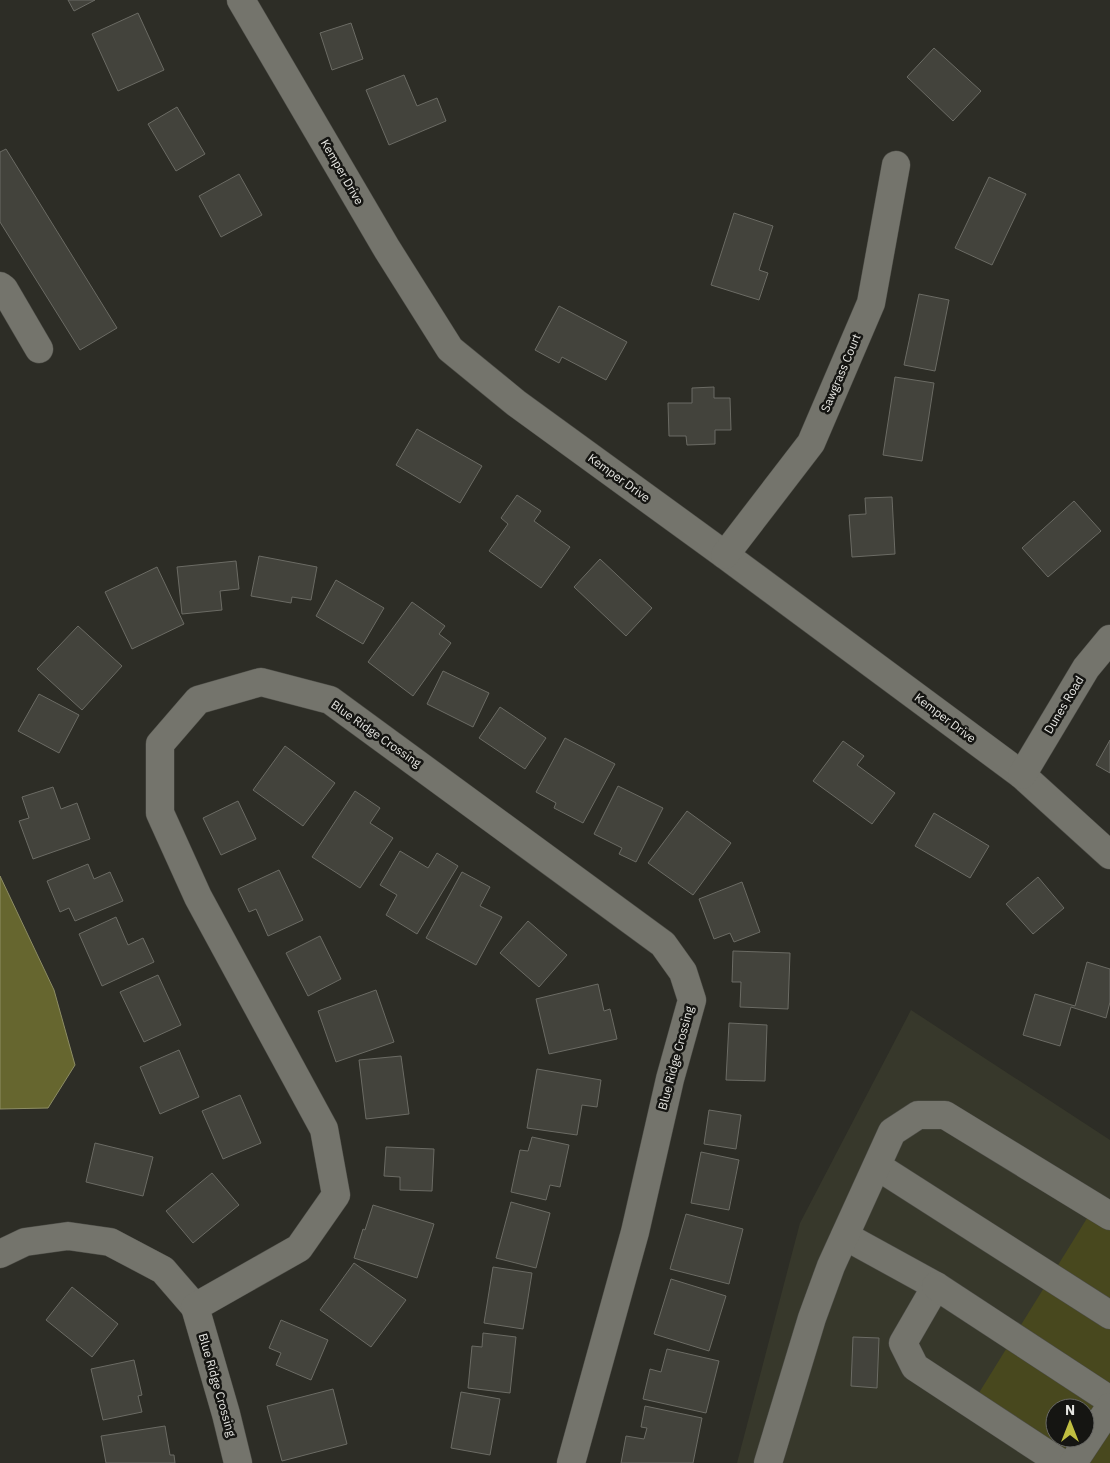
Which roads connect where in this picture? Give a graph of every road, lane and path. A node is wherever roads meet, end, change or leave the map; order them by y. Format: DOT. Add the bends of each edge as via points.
graph roads {
  1 [pos="241,0"];
  2 [pos="896,165"];
  3 [pos="0,286"];
  4 [pos="39,349"];
  5 [pos="725,555"];
  6 [pos="1110,638"];
  7 [pos="1022,775"];
  8 [pos="1110,855"];
  9 [pos="877,1166"];
  10 [pos="1110,1216"];
  11 [pos="845,1236"];
  12 [pos="0,1254"];
  13 [pos="936,1286"];
  14 [pos="195,1307"];
  15 [pos="1110,1315"];
  16 [pos="1110,1400"];
  17 [pos="1110,1407"];
  18 [pos="238,1463"];
  19 [pos="571,1463"];
  20 [pos="768,1463"];
  21 [pos="1061,1463"];
  22 [pos="1073,1463"];
  1 -- 5 [label="street, Kemper Drive" via="387,249 450,349 516,403"];
  2 -- 5 [label="street, Sawgrass Court" via="871,303 811,444"];
  3 -- 4 [label="street"];
  5 -- 7 [label="street, Kemper Drive"];
  6 -- 7 [label="street, Dunes Road" via="1086,668"];
  7 -- 8 [label="street, Kemper Drive"];
  9 -- 10 [label="street" via="892,1132 918,1115 945,1115"];
  9 -- 11 [label="street"];
  9 -- 15 [label="street"];
  11 -- 13 [label="street"];
  11 -- 20 [label="street" via="812,1318"];
  12 -- 14 [label="street, Blue Ridge Crossing" via="25,1242 68,1236 110,1242 163,1270"];
  13 -- 16 [label="street"];
  13 -- 21 [label="street" via="903,1343 915,1367"];
  14 -- 18 [label="street, Blue Ridge Crossing"];
  14 -- 19 [label="street, Blue Ridge Crossing" via="299,1248 336,1195 324,1129 198,897 160,813 160,744 198,700 261,682 330,700 663,944 684,972 692,1000 670,1079 635,1232"];
  17 -- 22 [label="street"];
}
